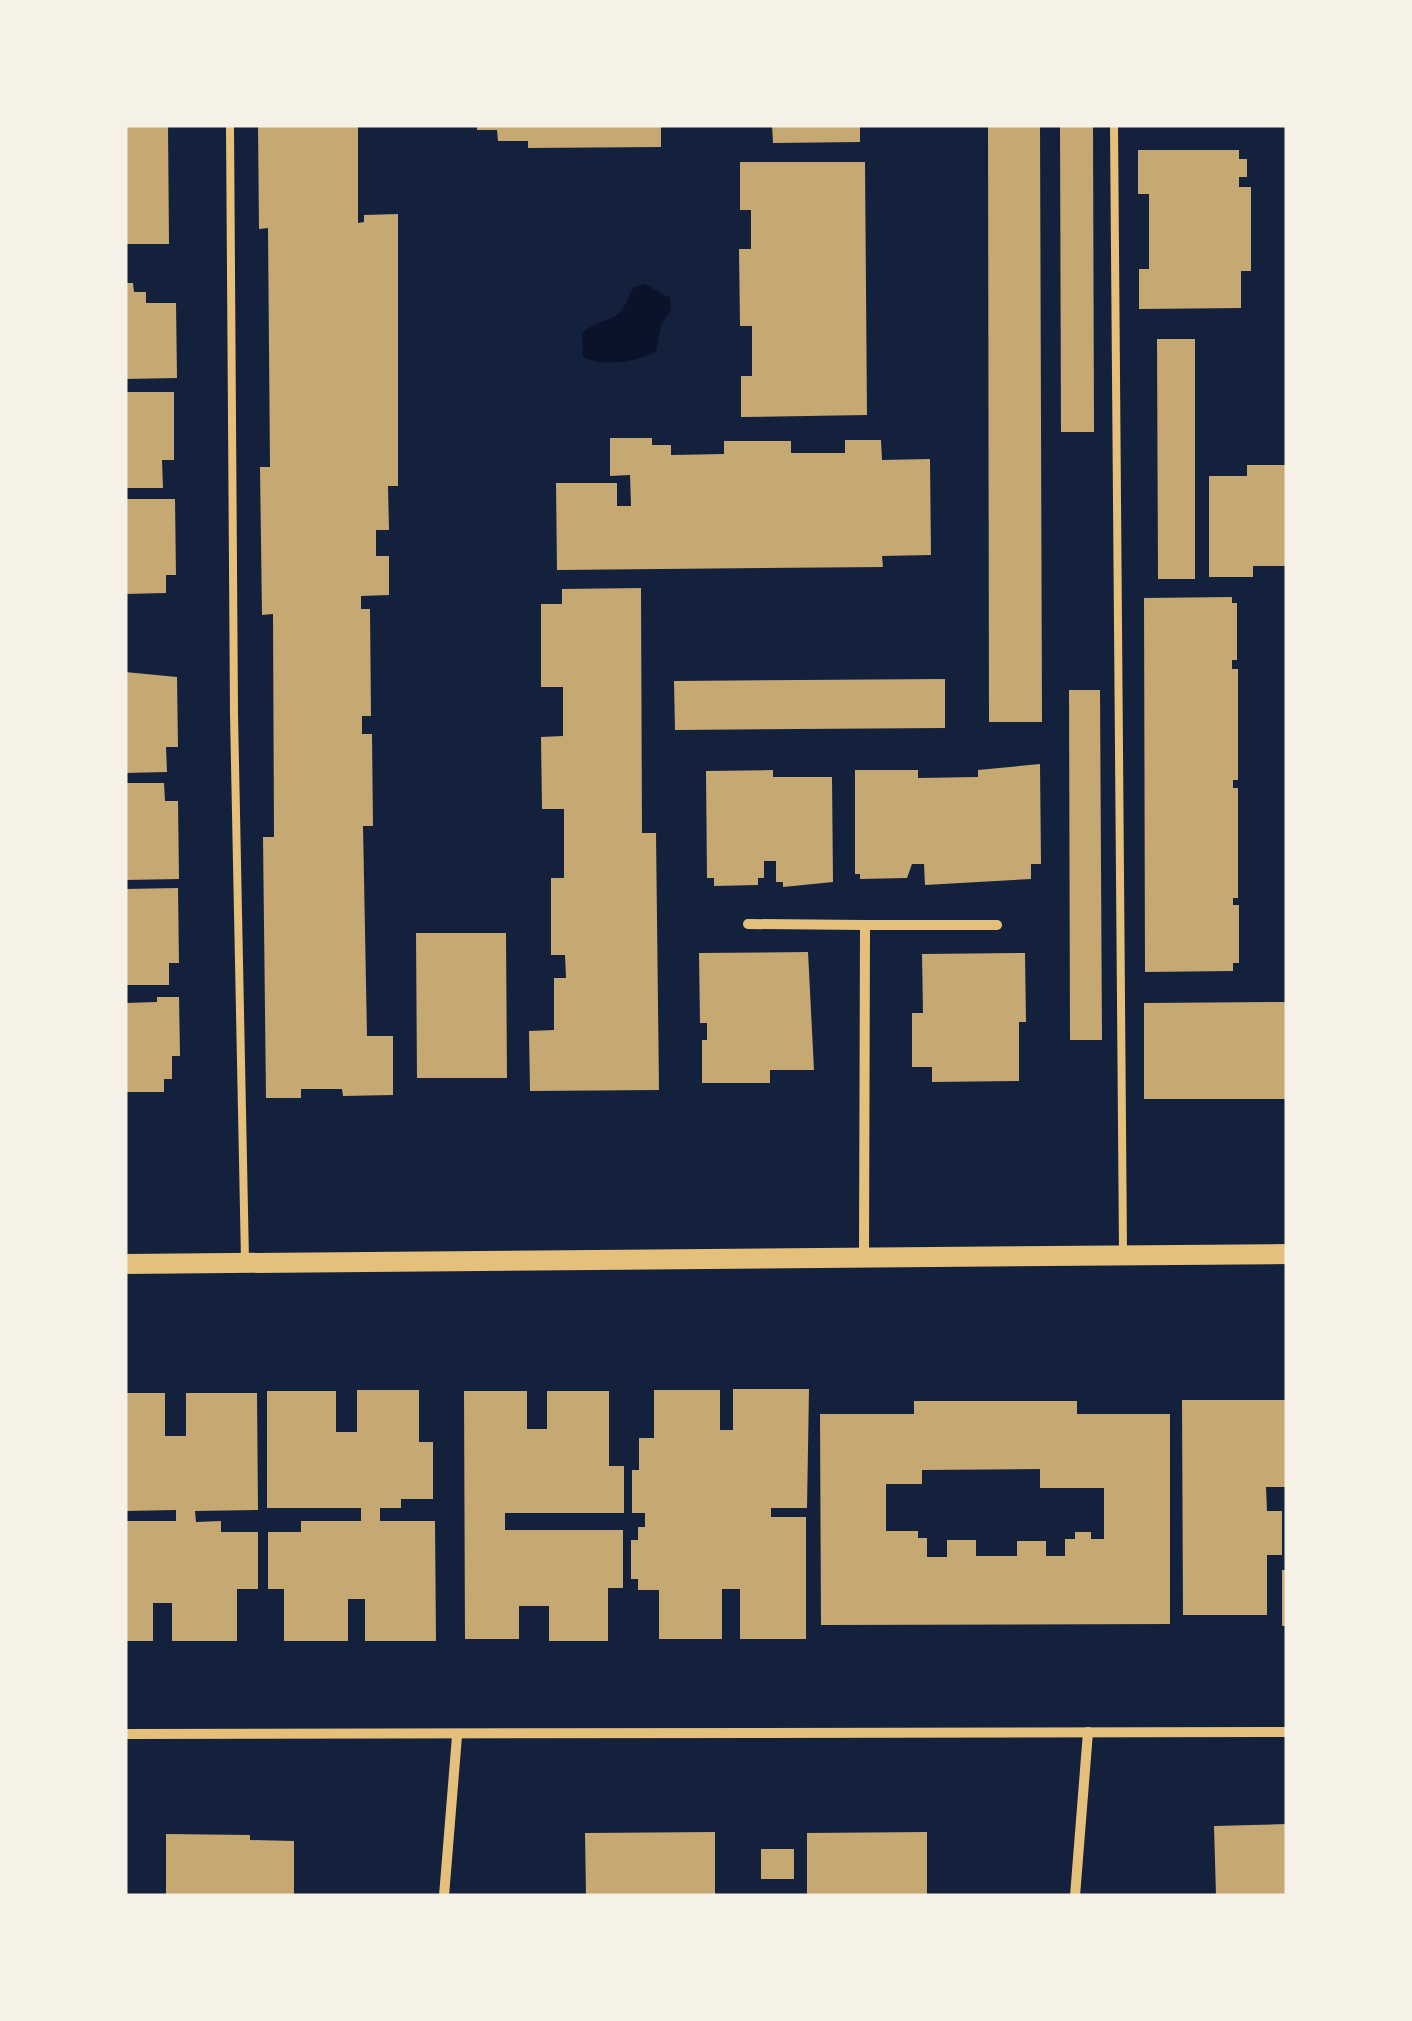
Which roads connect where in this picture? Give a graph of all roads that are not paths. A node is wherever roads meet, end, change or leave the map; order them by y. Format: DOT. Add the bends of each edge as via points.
graph roads {
  1 [pos="230,125"];
  2 [pos="1114,125"];
  3 [pos="748,924"];
  4 [pos="865,925"];
  5 [pos="997,925"];
  6 [pos="1287,1254"];
  7 [pos="1124,1256"];
  8 [pos="864,1258"];
  9 [pos="125,1264"];
  10 [pos="245,1264"];
  11 [pos="1088,1732"];
  12 [pos="1287,1732"];
  13 [pos="125,1734"];
  14 [pos="457,1736"];
  15 [pos="444,1896"];
  16 [pos="1075,1896"];
  1 -- 10 [label="lane"];
  2 -- 7 [label="lane"];
  3 -- 4 [label="street"];
  4 -- 5 [label="street"];
  4 -- 8 [label="street"];
  6 -- 7 [label="main road"];
  7 -- 8 [label="main road"];
  8 -- 10 [label="main road"];
  9 -- 10 [label="main road"];
  11 -- 12 [label="street"];
  11 -- 14 [label="street"];
  11 -- 16 [label="street"];
  13 -- 14 [label="street"];
  14 -- 15 [label="street"];
}
